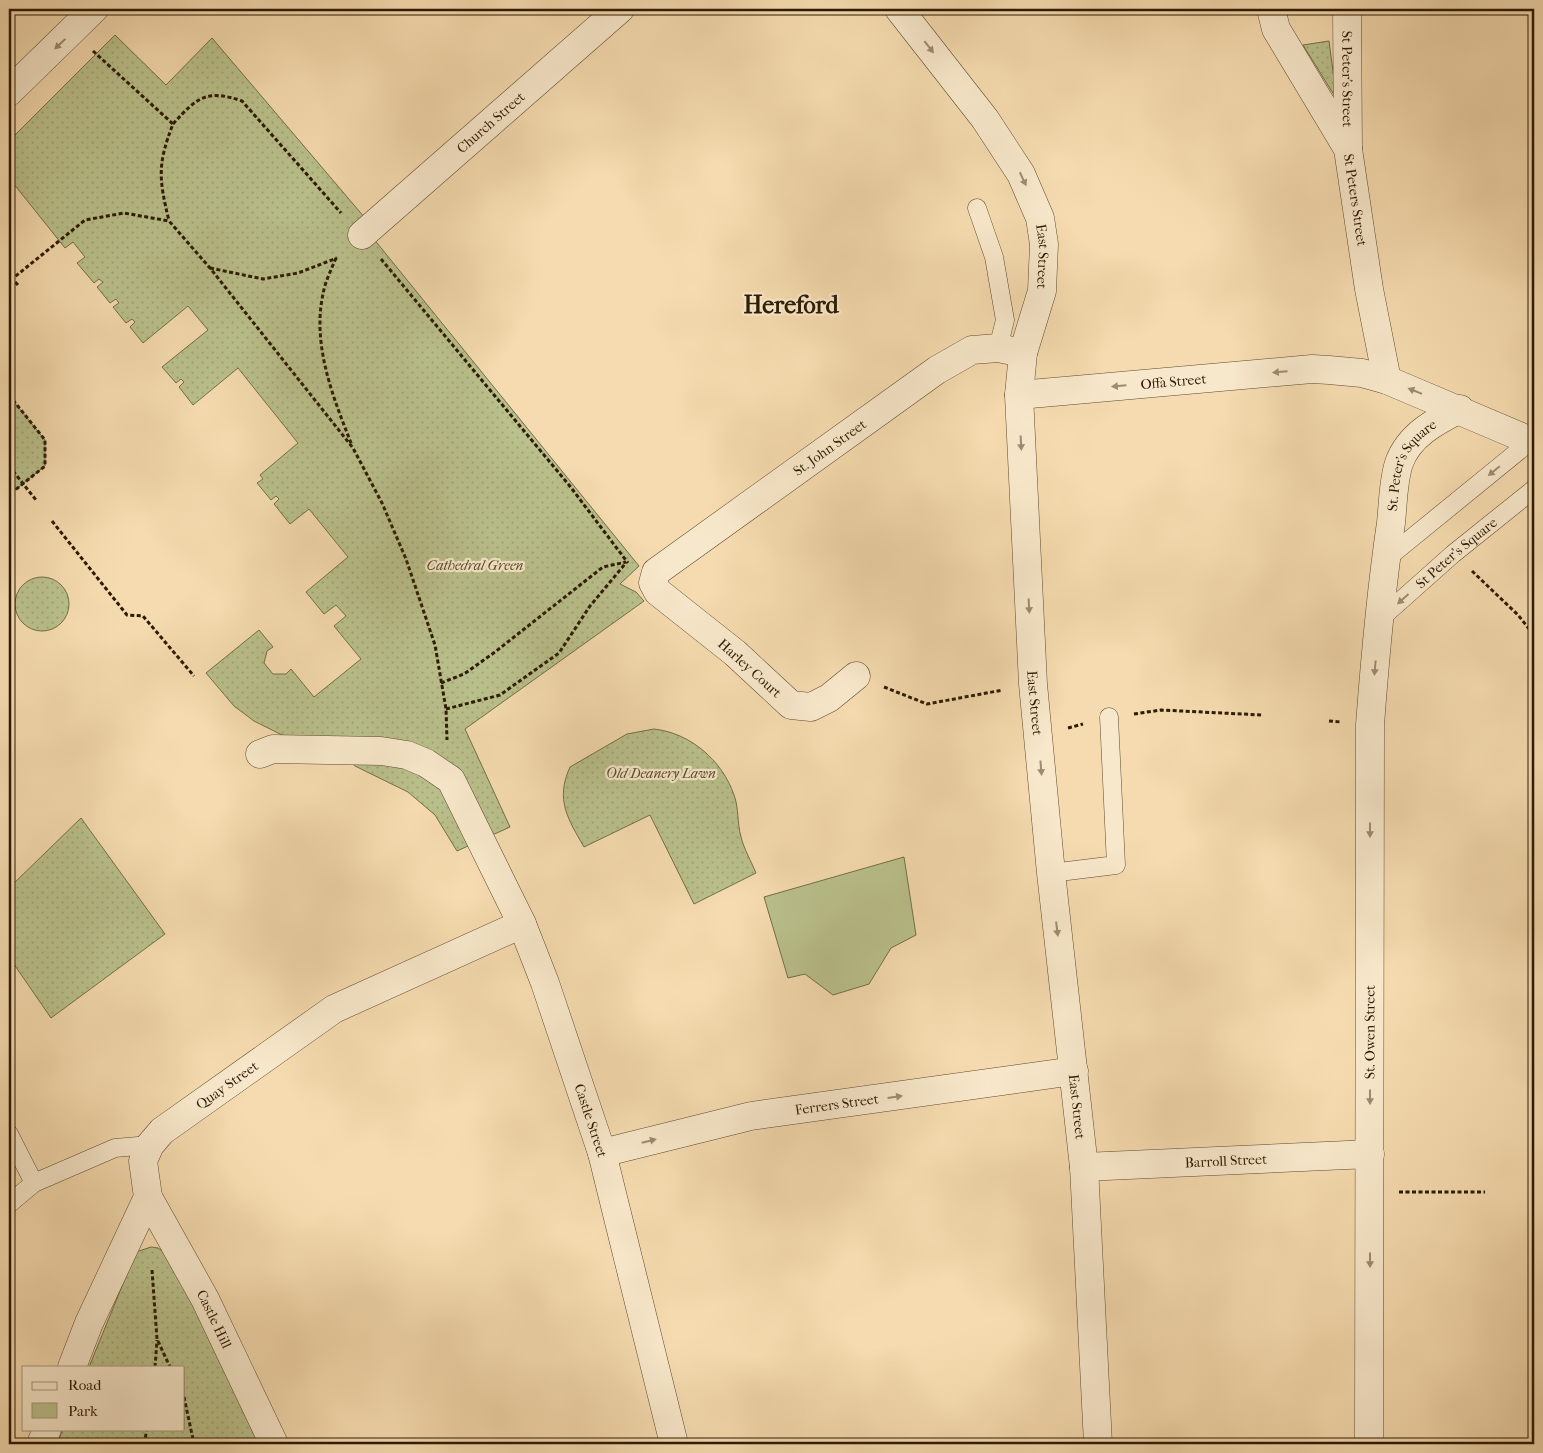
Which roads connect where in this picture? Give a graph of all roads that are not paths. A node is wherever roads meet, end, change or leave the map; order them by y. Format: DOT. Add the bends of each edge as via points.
graph roads {
  1 [pos="94,9"];
  2 [pos="620,9"];
  3 [pos="899,9"];
  4 [pos="1271,9"];
  5 [pos="1347,9"];
  6 [pos="9,92"];
  7 [pos="1348,149"];
  8 [pos="977,208"];
  9 [pos="368,244"];
  10 [pos="1010,350"];
  11 [pos="1387,380"];
  12 [pos="1019,395"];
  13 [pos="1460,409"];
  14 [pos="1533,440"];
  15 [pos="1534,489"];
  16 [pos="1386,559"];
  17 [pos="654,583"];
  18 [pos="1380,619"];
  19 [pos="856,676"];
  20 [pos="1109,717"];
  21 [pos="260,754"];
  22 [pos="1050,873"];
  23 [pos="522,924"];
  24 [pos="1074,1070"];
  25 [pos="9,1134"];
  26 [pos="150,1145"];
  27 [pos="602,1153"];
  28 [pos="1370,1154"];
  29 [pos="1084,1167"];
  30 [pos="34,1183"];
  31 [pos="148,1198"];
  32 [pos="9,1204"];
  33 [pos="72,1366"];
  34 [pos="47,1430"];
  35 [pos="41,1444"];
  36 [pos="274,1444"];
  37 [pos="674,1444"];
  38 [pos="1098,1444"];
  39 [pos="1369,1444"];
  1 -- 6 [label="street, one-way"];
  2 -- 9 [label="street, Church Street"];
  3 -- 10 [label="street, East Street, one-way" via="985,119 1021,174 1040,218 1044,244 1042,291"];
  4 -- 7 [label="street, St Peters Street" via="1276,28"];
  5 -- 7 [label="street, St Peter's Street"];
  7 -- 11 [label="street, St Peters Street" via="1369,289"];
  8 -- 10 [label="lane" via="994,257"];
  10 -- 12 [label="street, East Street"];
  10 -- 17 [label="street, St. John Street" via="972,350 937,370 656,572"];
  11 -- 12 [label="street, Offa Street, one-way" via="1362,373 1312,369"];
  13 -- 11 [label="street, one-way"];
  12 -- 22 [label="street, East Street, one-way" via="1033,684"];
  13 -- 14 [label="street"];
  13 -- 16 [label="street, St. Peter's Square" via="1432,422 1413,440 1399,463"];
  14 -- 16 [label="lane, one-way"];
  15 -- 18 [label="lane, St Peter's Square, one-way" via="1453,554"];
  16 -- 18 [label="street, St. Peter's Square"];
  17 -- 19 [label="street, Harley Court" via="658,592 736,653 791,706 811,706 829,698"];
  18 -- 28 [label="street, St. Owen Street, one-way" via="1370,725"];
  20 -- 22 [label="lane" via="1116,865"];
  21 -- 23 [label="street, Castle Street" via="273,749 381,751 420,760 451,780"];
  22 -- 24 [label="street, East Street, one-way"];
  23 -- 26 [label="street, Quay Street" via="334,1009 162,1131"];
  23 -- 27 [label="street, Castle Street"];
  27 -- 24 [label="street, Ferrers Street, one-way" via="752,1116"];
  24 -- 29 [label="street, East Street"];
  25 -- 30 [label="lane"];
  26 -- 30 [label="lane" via="115,1148"];
  26 -- 31 [label="street, Quay Street" via="143,1161"];
  27 -- 37 [label="street, Castle Street"];
  28 -- 29 [label="street, Barroll Street"];
  28 -- 39 [label="street, St. Owen Street, one-way"];
  29 -- 38 [label="street, East Street"];
  30 -- 32 [label="lane"];
  31 -- 33 [label="street"];
  31 -- 36 [label="street, Castle Hill" via="205,1299"];
  34 -- 35 [label="street"];
}
